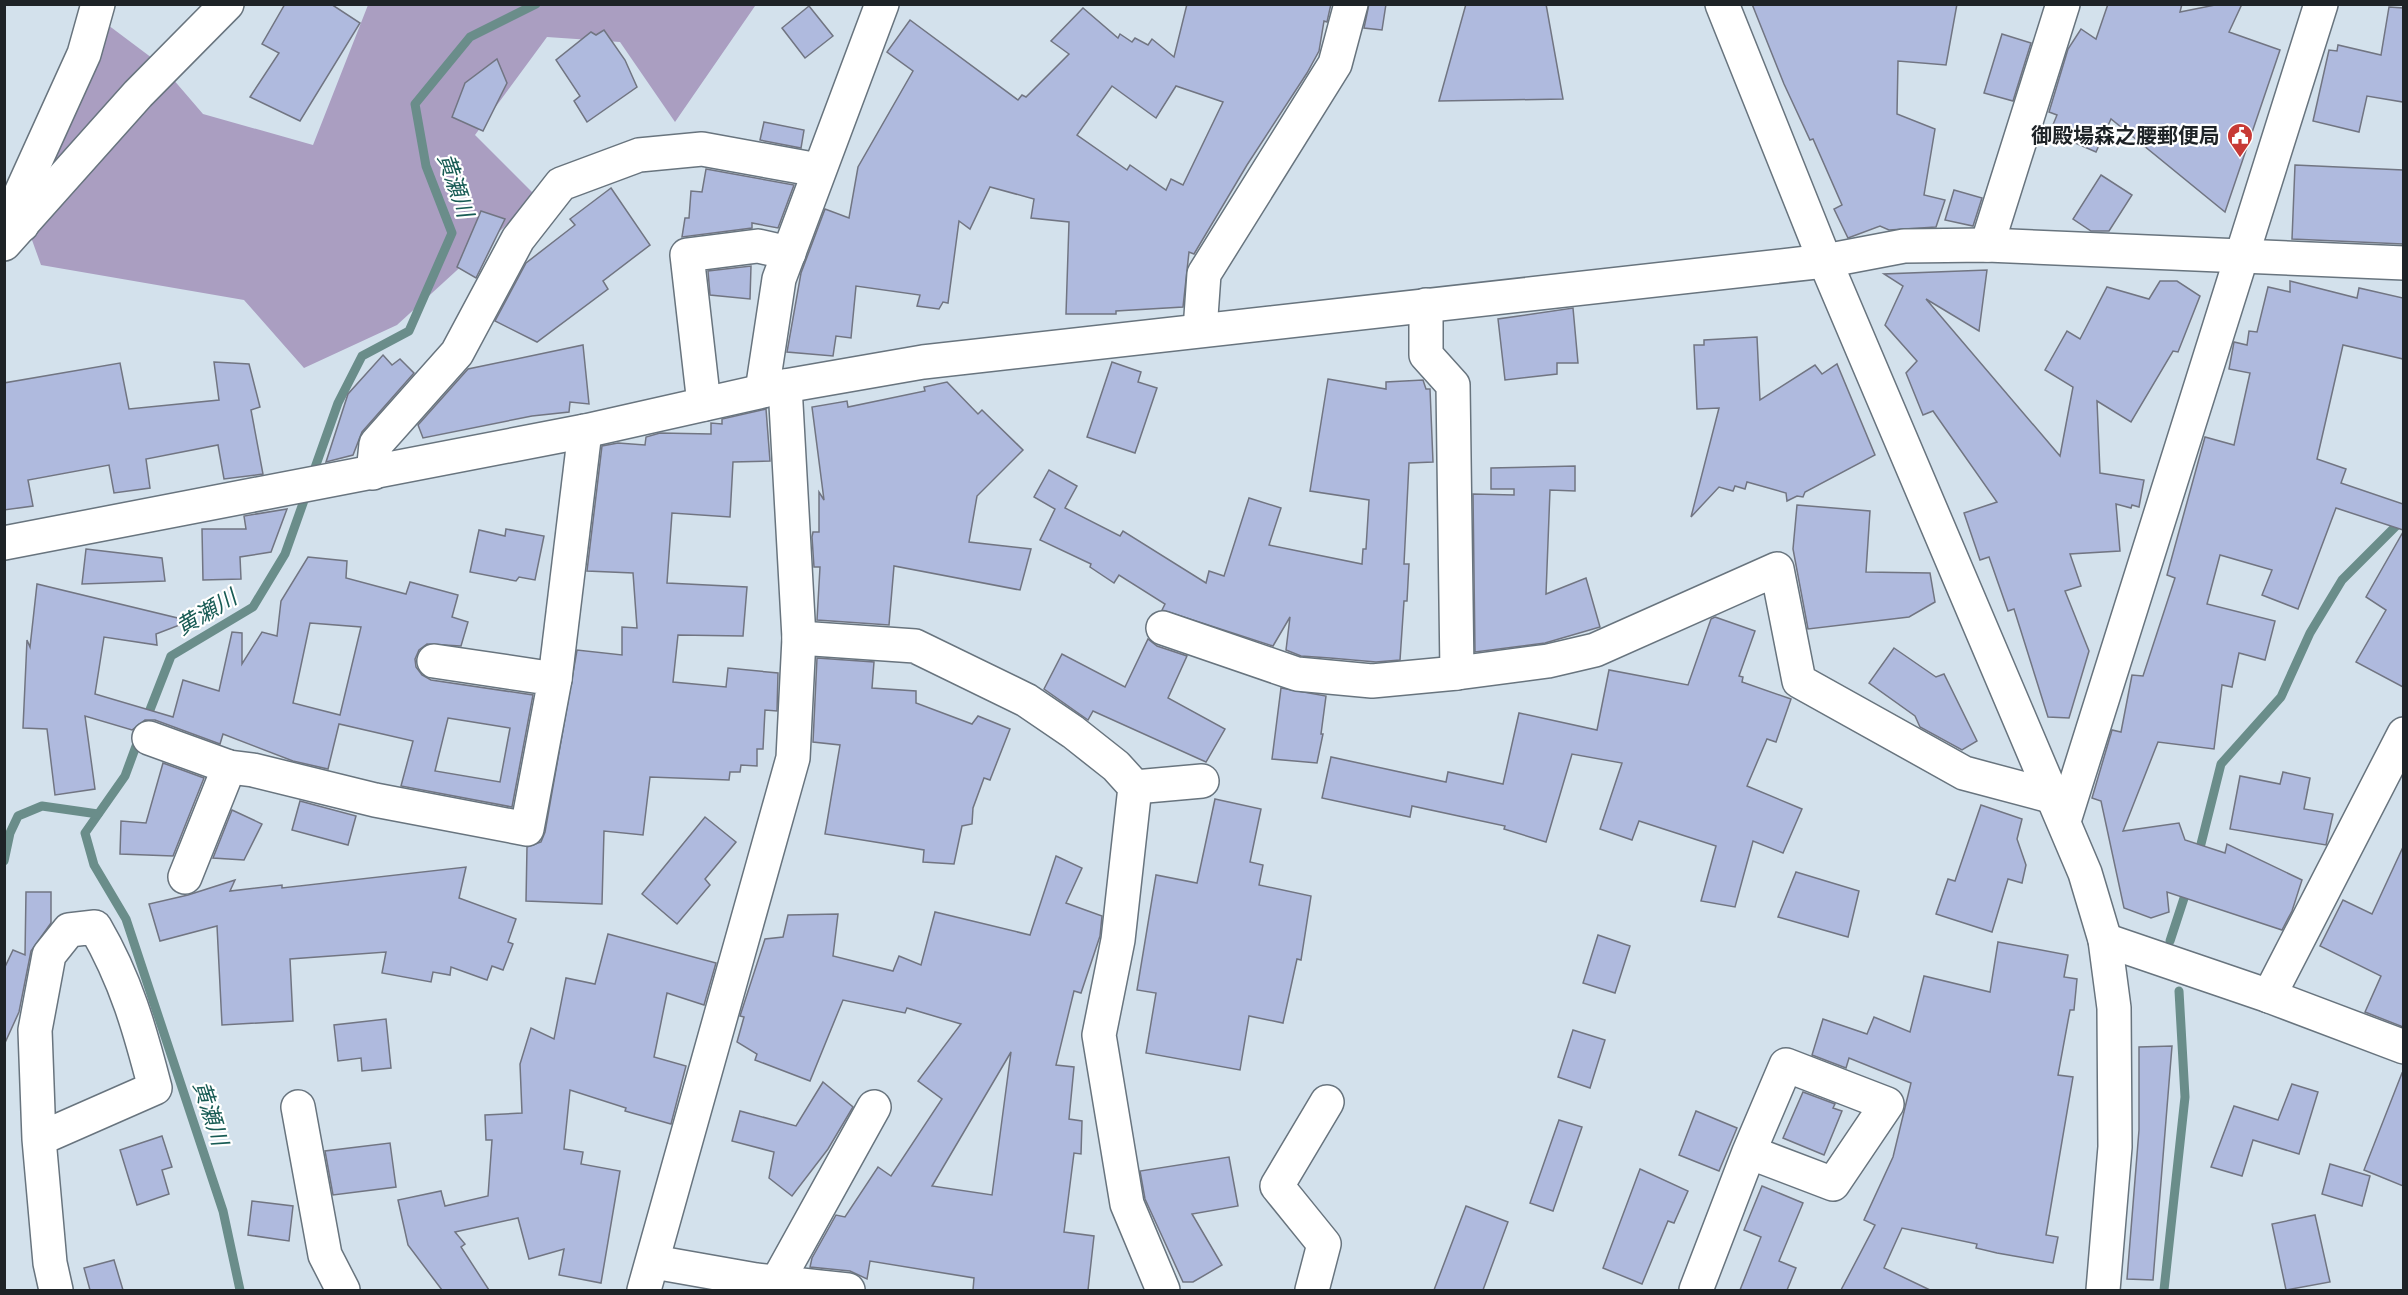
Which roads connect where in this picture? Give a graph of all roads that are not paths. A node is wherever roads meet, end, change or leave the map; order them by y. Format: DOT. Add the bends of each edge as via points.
graph roads {
  1 [pos="98,4"];
  2 [pos="226,4"];
  3 [pos="882,4"];
  4 [pos="1351,4"];
  5 [pos="1722,4"];
  6 [pos="2063,4"];
  7 [pos="2321,4"];
  8 [pos="818,170"];
  9 [pos="13,234"];
  10 [pos="1988,245"];
  11 [pos="789,253"];
  12 [pos="2241,257"];
  13 [pos="1826,261"];
  14 [pos="2403,262"];
  15 [pos="1426,305"];
  16 [pos="1200,330"];
  17 [pos="774,389"];
  18 [pos="704,404"];
  19 [pos="585,431"];
  20 [pos="373,472"];
  21 [pos="4,543"];
  22 [pos="1162,628"];
  23 [pos="799,638"];
  24 [pos="434,661"];
  25 [pos="1457,673"];
  26 [pos="555,679"];
  27 [pos="2403,734"];
  28 [pos="149,738"];
  29 [pos="229,767"];
  30 [pos="1202,781"];
  31 [pos="1135,786"];
  32 [pos="2059,809"];
  33 [pos="185,878"];
  34 [pos="2105,940"];
  35 [pos="2269,996"];
  36 [pos="2403,1047"];
  37 [pos="1327,1102"];
  38 [pos="298,1107"];
  39 [pos="874,1107"];
  40 [pos="39,1139"];
  41 [pos="1749,1152"];
  42 [pos="649,1276"];
  43 [pos="762,1284"];
  44 [pos="56,1290"];
  45 [pos="343,1290"];
  46 [pos="848,1290"];
  47 [pos="1163,1290"];
  48 [pos="1312,1290"];
  49 [pos="1696,1290"];
  50 [pos="2103,1290"];
  1 -- 9 [label="street" via="84,54 15,206"];
  2 -- 9 [label="street" via="138,94"];
  3 -- 8 [label="street"];
  4 -- 16 [label="street" via="1335,64 1204,274"];
  5 -- 13 [label="street"];
  6 -- 10 [label="street"];
  7 -- 12 [label="street"];
  8 -- 11 [label="street"];
  8 -- 20 [label="street" via="702,149 639,154 561,184 518,239 457,353 376,444"];
  10 -- 12 [label="street"];
  10 -- 13 [label="street" via="1904,246"];
  11 -- 17 [label="street" via="779,279"];
  11 -- 18 [label="street" via="758,246 687,255"];
  12 -- 14 [label="street"];
  12 -- 32 [label="street"];
  13 -- 15 [label="street"];
  13 -- 32 [label="street"];
  15 -- 16 [label="street"];
  15 -- 25 [label="street" via="1426,355 1453,385"];
  16 -- 17 [label="street" via="923,362"];
  17 -- 18 [label="street"];
  17 -- 23 [label="street"];
  18 -- 19 [label="street"];
  19 -- 20 [label="street"];
  19 -- 26 [label="street"];
  20 -- 21 [label="street"];
  22 -- 25 [label="street" via="1297,674 1372,681"];
  23 -- 31 [label="street" via="915,646 1026,700 1073,732"];
  23 -- 42 [label="street" via="793,758"];
  24 -- 26 [label="street"];
  25 -- 32 [label="street" via="1548,661 1595,650 1776,569 1799,681 1964,773"];
  26 -- 29 [label="street" via="527,829"];
  27 -- 35 [label="street"];
  28 -- 29 [label="street"];
  29 -- 33 [label="street"];
  30 -- 31 [label="street"];
  31 -- 47 [label="street" via="1118,940 1099,1035 1127,1204"];
  32 -- 34 [label="street" via="2085,873"];
  34 -- 35 [label="street"];
  34 -- 50 [label="street" via="2114,1008 2115,1147"];
  35 -- 36 [label="street"];
  37 -- 48 [label="street" via="1277,1186 1324,1244"];
  38 -- 45 [label="street" via="325,1255"];
  39 -- 43 [label="street"];
  40 -- 40 [label="street" via="35,1030 49,955 69,930 95,927 117,964 135,1010 155,1088"];
  40 -- 44 [label="street"];
  41 -- 49 [label="street"];
  42 -- 43 [label="street"];
  43 -- 46 [label="street"];
}
